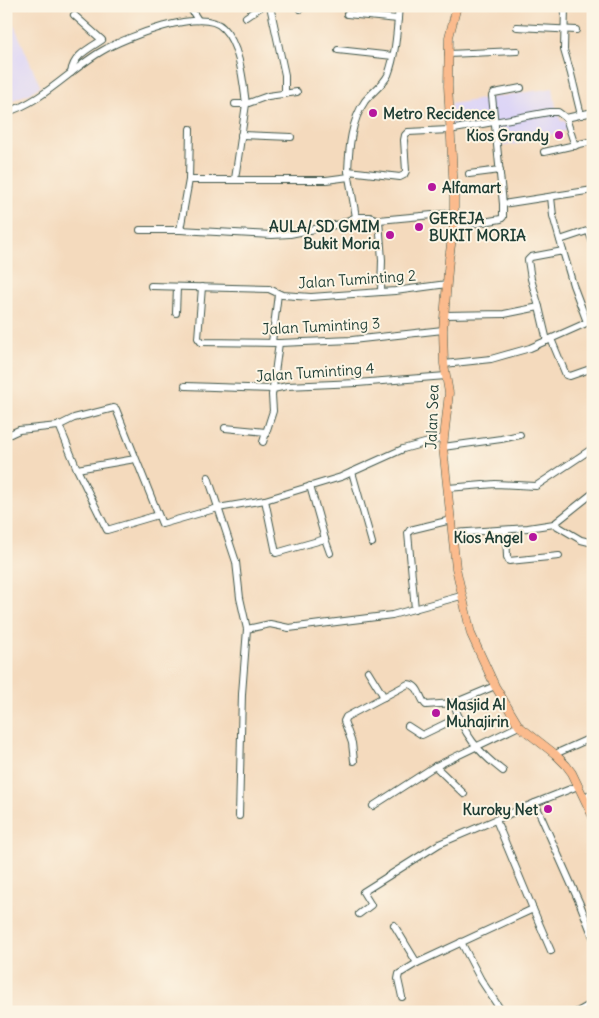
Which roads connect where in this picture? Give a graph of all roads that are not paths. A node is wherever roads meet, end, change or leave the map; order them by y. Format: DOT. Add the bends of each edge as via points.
graph roads {
  1 [pos="189,6"];
  2 [pos="262,6"];
  3 [pos="270,6"];
  4 [pos="399,6"];
  5 [pos="457,6"];
  6 [pos="565,6"];
  7 [pos="346,14"];
  8 [pos="74,15"];
  9 [pos="246,16"];
  10 [pos="398,19"];
  11 [pos="198,20"];
  12 [pos="517,27"];
  13 [pos="564,30"];
  14 [pos="576,30"];
  15 [pos="338,50"];
  16 [pos="517,51"];
  17 [pos="448,54"];
  18 [pos="393,56"];
  19 [pos="71,73"];
  20 [pos="521,88"];
  21 [pos="296,92"];
  22 [pos="284,94"];
  23 [pos="235,104"];
  24 [pos="246,104"];
  25 [pos="6,112"];
  26 [pos="593,112"];
  27 [pos="581,115"];
  28 [pos="566,118"];
  29 [pos="494,121"];
  30 [pos="190,129"];
  31 [pos="449,130"];
  32 [pos="241,135"];
  33 [pos="291,137"];
  34 [pos="593,141"];
  35 [pos="575,146"];
  36 [pos="544,152"];
  37 [pos="500,170"];
  38 [pos="348,174"];
  39 [pos="469,174"];
  40 [pos="235,179"];
  41 [pos="189,180"];
  42 [pos="593,190"];
  43 [pos="551,197"];
  44 [pos="502,204"];
  45 [pos="454,213"];
  46 [pos="356,217"];
  47 [pos="379,220"];
  48 [pos="454,227"];
  49 [pos="140,230"];
  50 [pos="180,230"];
  51 [pos="592,230"];
  52 [pos="560,240"];
  53 [pos="593,243"];
  54 [pos="563,251"];
  55 [pos="447,284"];
  56 [pos="151,286"];
  57 [pos="177,287"];
  58 [pos="202,287"];
  59 [pos="381,291"];
  60 [pos="278,294"];
  61 [pos="539,307"];
  62 [pos="176,313"];
  63 [pos="445,315"];
  64 [pos="590,322"];
  65 [pos="444,330"];
  66 [pos="549,340"];
  67 [pos="275,343"];
  68 [pos="444,364"];
  69 [pos="593,368"];
  70 [pos="446,376"];
  71 [pos="184,386"];
  72 [pos="273,389"];
  73 [pos="59,426"];
  74 [pos="225,428"];
  75 [pos="266,432"];
  76 [pos="520,435"];
  77 [pos="6,436"];
  78 [pos="443,438"];
  79 [pos="263,442"];
  80 [pos="443,447"];
  81 [pos="593,448"];
  82 [pos="135,459"];
  83 [pos="77,469"];
  84 [pos="352,472"];
  85 [pos="208,477"];
  86 [pos="310,486"];
  87 [pos="448,488"];
  88 [pos="593,493"];
  89 [pos="265,500"];
  90 [pos="218,508"];
  91 [pos="158,515"];
  92 [pos="452,520"];
  93 [pos="554,524"];
  94 [pos="506,530"];
  95 [pos="453,533"];
  96 [pos="325,539"];
  97 [pos="372,543"];
  98 [pos="593,543"];
  99 [pos="330,554"];
  100 [pos="559,556"];
  101 [pos="461,596"];
  102 [pos="415,609"];
  103 [pos="247,629"];
  104 [pos="368,671"];
  105 [pos="495,686"];
  106 [pos="384,697"];
  107 [pos="454,703"];
  108 [pos="459,718"];
  109 [pos="408,726"];
  110 [pos="519,726"];
  111 [pos="593,737"];
  112 [pos="476,747"];
  113 [pos="555,754"];
  114 [pos="354,762"];
  115 [pos="435,766"];
  116 [pos="503,771"];
  117 [pos="578,786"];
  118 [pos="593,793"];
  119 [pos="464,794"];
  120 [pos="584,797"];
  121 [pos="535,803"];
  122 [pos="373,806"];
  123 [pos="239,816"];
  124 [pos="593,817"];
  125 [pos="496,820"];
  126 [pos="533,909"];
  127 [pos="359,914"];
  128 [pos="394,925"];
  129 [pos="593,937"];
  130 [pos="461,942"];
  131 [pos="551,951"];
  132 [pos="417,963"];
  133 [pos="402,997"];
  134 [pos="593,1003"];
  135 [pos="502,1012"];
  136 [pos="577,1012"];
  1 -- 11 [label="street"];
  2 -- 9 [label="street"];
  3 -- 22 [label="street" via="286,75"];
  4 -- 10 [label="street"];
  5 -- 17 [label="main road, Jalan Sea" via="451,24"];
  6 -- 13 [label="street"];
  7 -- 10 [label="street"];
  8 -- 19 [label="street" via="102,40 79,56 72,64"];
  10 -- 18 [label="street"];
  11 -- 19 [label="street" via="167,25 122,42 103,50"];
  11 -- 24 [label="street" via="210,20 228,34 236,53"];
  12 -- 13 [label="street"];
  13 -- 14 [label="street"];
  13 -- 27 [label="street" via="564,50"];
  15 -- 18 [label="street"];
  16 -- 17 [label="street"];
  17 -- 31 [label="main road, Jalan Sea"];
  18 -- 38 [label="street" via="385,80 360,110 352,132"];
  19 -- 25 [label="street" via="30,102"];
  20 -- 29 [label="street" via="493,94"];
  21 -- 22 [label="street"];
  22 -- 24 [label="street"];
  23 -- 24 [label="street"];
  24 -- 32 [label="street"];
  26 -- 27 [label="street"];
  27 -- 28 [label="street"];
  28 -- 29 [label="street" via="556,112"];
  28 -- 35 [label="street"];
  29 -- 31 [label="street"];
  29 -- 37 [label="street"];
  30 -- 41 [label="street"];
  31 -- 38 [label="street" via="408,132 404,140 406,171 403,176"];
  31 -- 45 [label="main road, Jalan Sea"];
  32 -- 33 [label="street"];
  32 -- 40 [label="street"];
  34 -- 35 [label="street"];
  35 -- 36 [label="street"];
  37 -- 39 [label="street"];
  37 -- 44 [label="street"];
  38 -- 40 [label="street" via="311,181"];
  38 -- 46 [label="street"];
  40 -- 41 [label="street"];
  41 -- 50 [label="street"];
  42 -- 43 [label="street"];
  43 -- 44 [label="street"];
  43 -- 52 [label="street"];
  44 -- 48 [label="street" via="504,217 501,219"];
  45 -- 47 [label="street"];
  45 -- 48 [label="main road, Jalan Sea"];
  46 -- 47 [label="street"];
  46 -- 50 [label="street" via="343,223 272,236"];
  47 -- 59 [label="street"];
  48 -- 55 [label="main road, Jalan Sea"];
  49 -- 50 [label="street"];
  51 -- 52 [label="street"];
  51 -- 53 [label="street" via="589,232"];
  52 -- 54 [label="street"];
  54 -- 61 [label="street" via="528,260"];
  54 -- 64 [label="street" via="573,285"];
  55 -- 59 [label="street, Jalan Tuminting 2"];
  55 -- 63 [label="main road, Jalan Sea"];
  56 -- 57 [label="street, Jalan Tuminting 2"];
  57 -- 58 [label="street, Jalan Tuminting 2"];
  57 -- 62 [label="street"];
  58 -- 60 [label="street, Jalan Tuminting 2" via="272,289"];
  58 -- 67 [label="street, Jalan Tuminting 3" via="200,342"];
  59 -- 60 [label="street, Jalan Tuminting 2" via="311,297"];
  60 -- 67 [label="street"];
  61 -- 63 [label="street" via="490,315"];
  61 -- 66 [label="street"];
  63 -- 65 [label="main road, Jalan Sea"];
  64 -- 66 [label="street"];
  65 -- 67 [label="street, Jalan Tuminting 3"];
  65 -- 68 [label="main road, Jalan Sea"];
  66 -- 68 [label="street" via="491,359"];
  66 -- 69 [label="street" via="566,375"];
  67 -- 72 [label="street"];
  68 -- 70 [label="main road, Jalan Sea"];
  70 -- 72 [label="street, Jalan Tuminting 4"];
  70 -- 78 [label="main road, Jalan Sea" via="448,400"];
  71 -- 72 [label="street, Jalan Tuminting 4"];
  72 -- 75 [label="street" via="273,411"];
  73 -- 77 [label="street" via="18,430"];
  73 -- 82 [label="street" via="74,418 114,408"];
  73 -- 83 [label="street"];
  74 -- 75 [label="street"];
  75 -- 79 [label="street"];
  76 -- 80 [label="street"];
  78 -- 80 [label="main road, Jalan Sea"];
  78 -- 84 [label="street" via="409,446"];
  80 -- 87 [label="main road, Jalan Sea"];
  81 -- 87 [label="street" via="536,486 495,484"];
  82 -- 83 [label="street"];
  82 -- 91 [label="street"];
  83 -- 91 [label="street" via="107,530"];
  84 -- 86 [label="street"];
  84 -- 97 [label="street"];
  85 -- 90 [label="street"];
  86 -- 89 [label="street"];
  86 -- 96 [label="street"];
  87 -- 92 [label="main road, Jalan Sea"];
  88 -- 93 [label="street"];
  89 -- 90 [label="street"];
  89 -- 96 [label="street" via="276,552"];
  90 -- 91 [label="street" via="162,524"];
  90 -- 103 [label="street" via="236,562"];
  92 -- 95 [label="main road, Jalan Sea"];
  92 -- 102 [label="street" via="408,533"];
  93 -- 94 [label="street"];
  93 -- 98 [label="street" via="581,540"];
  94 -- 95 [label="street"];
  94 -- 100 [label="street" via="509,560"];
  95 -- 101 [label="main road, Jalan Sea"];
  96 -- 99 [label="street"];
  101 -- 102 [label="street"];
  101 -- 105 [label="main road, Jalan Sea" via="471,634"];
  102 -- 103 [label="street" via="392,615 289,628 270,624"];
  103 -- 123 [label="street"];
  104 -- 106 [label="street"];
  105 -- 107 [label="street"];
  105 -- 110 [label="main road, Jalan Sea"];
  106 -- 107 [label="street" via="411,684 426,705"];
  106 -- 114 [label="street" via="344,721 352,743"];
  107 -- 108 [label="street"];
  108 -- 109 [label="street" via="422,735"];
  108 -- 112 [label="street"];
  110 -- 112 [label="street"];
  110 -- 113 [label="main road, Jalan Sea"];
  111 -- 113 [label="street"];
  112 -- 115 [label="street"];
  112 -- 116 [label="street"];
  113 -- 117 [label="main road, Jalan Sea" via="572,773"];
  115 -- 119 [label="street"];
  115 -- 122 [label="street"];
  117 -- 120 [label="main road, Jalan Sea"];
  117 -- 121 [label="street"];
  118 -- 120 [label="street"];
  120 -- 124 [label="main road, Jalan Sea"];
  121 -- 125 [label="street"];
  121 -- 129 [label="street"];
  125 -- 126 [label="street"];
  125 -- 127 [label="street" via="438,844 363,892 371,905"];
  126 -- 130 [label="street"];
  126 -- 131 [label="street"];
  128 -- 132 [label="street"];
  130 -- 132 [label="street"];
  130 -- 135 [label="street"];
  132 -- 133 [label="street" via="399,974"];
  134 -- 136 [label="street"];
}
